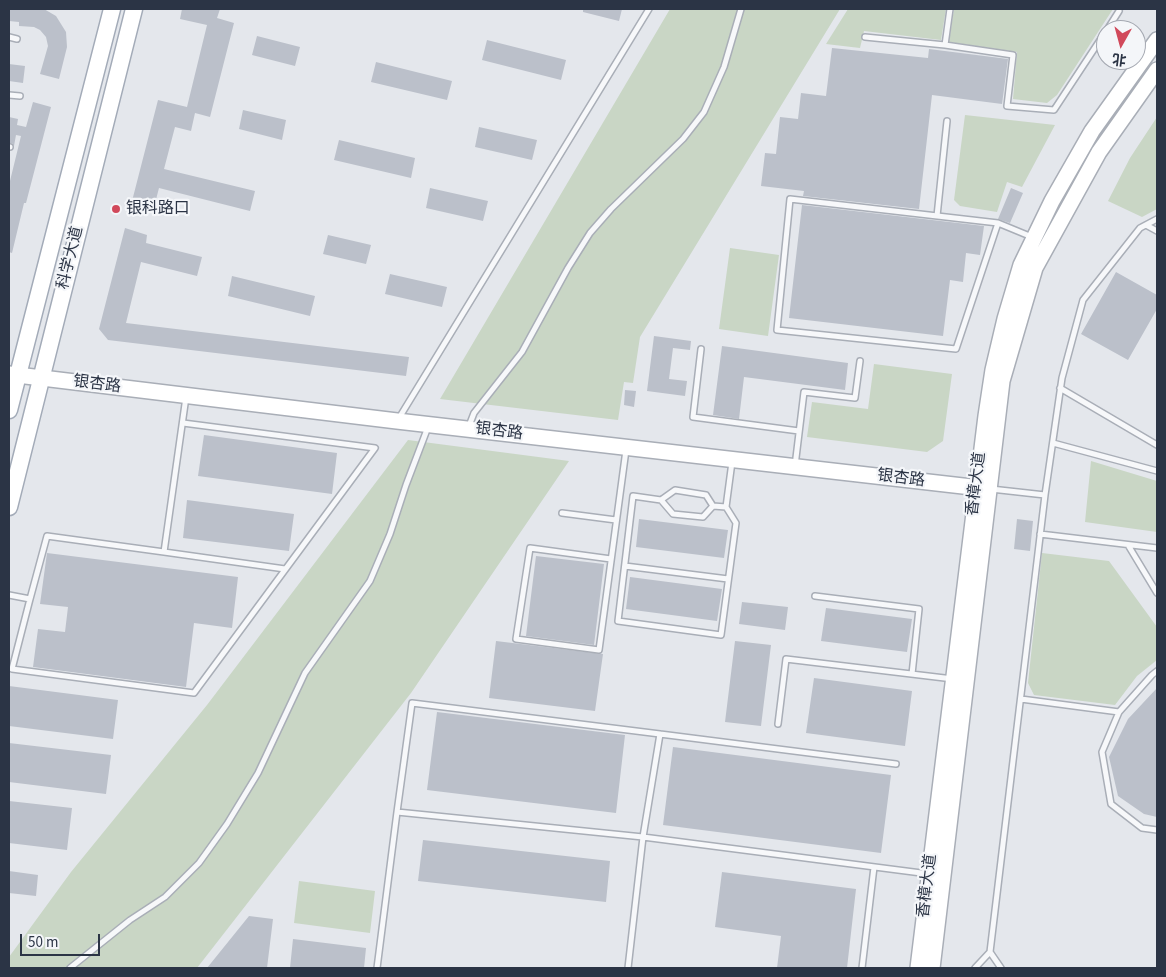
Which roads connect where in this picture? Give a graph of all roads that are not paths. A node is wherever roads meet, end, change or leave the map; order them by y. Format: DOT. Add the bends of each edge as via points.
graph roads {
  1 [pos="112,9"];
  2 [pos="134,9"];
  3 [pos="649,9"];
  4 [pos="740,9"];
  5 [pos="950,9"];
  6 [pos="1120,11"];
  7 [pos="1114,20"];
  8 [pos="9,37"];
  9 [pos="865,37"];
  10 [pos="17,39"];
  11 [pos="1157,40"];
  12 [pos="945,46"];
  13 [pos="1096,46"];
  14 [pos="1157,70"];
  15 [pos="9,95"];
  16 [pos="20,96"];
  17 [pos="947,122"];
  18 [pos="937,216"];
  19 [pos="1157,219"];
  20 [pos="998,223"];
  21 [pos="1146,225"];
  22 [pos="1157,231"];
  23 [pos="1034,238"];
  24 [pos="701,350"];
  25 [pos="860,361"];
  26 [pos="13,374"];
  27 [pos="41,378"];
  28 [pos="1060,388"];
  29 [pos="187,395"];
  30 [pos="9,410"];
  31 [pos="397,421"];
  32 [pos="183,423"];
  33 [pos="429,424"];
  34 [pos="467,429"];
  35 [pos="799,432"];
  36 [pos="1053,442"];
  37 [pos="1157,445"];
  38 [pos="626,447"];
  39 [pos="732,459"];
  40 [pos="795,466"];
  41 [pos="1157,471"];
  42 [pos="983,488"];
  43 [pos="1045,495"];
  44 [pos="661,500"];
  45 [pos="713,506"];
  46 [pos="9,507"];
  47 [pos="726,507"];
  48 [pos="562,513"];
  49 [pos="616,520"];
  50 [pos="1040,534"];
  51 [pos="1128,545"];
  52 [pos="1157,548"];
  53 [pos="164,552"];
  54 [pos="611,559"];
  55 [pos="624,566"];
  56 [pos="285,569"];
  57 [pos="728,579"];
  58 [pos="1157,594"];
  59 [pos="9,595"];
  60 [pos="815,596"];
  61 [pos="30,599"];
  62 [pos="1157,672"];
  63 [pos="912,674"];
  64 [pos="953,679"];
  65 [pos="1021,698"];
  66 [pos="1119,712"];
  67 [pos="778,724"];
  68 [pos="660,734"];
  69 [pos="896,764"];
  70 [pos="397,812"];
  71 [pos="1157,830"];
  72 [pos="643,837"];
  73 [pos="874,867"];
  74 [pos="929,874"];
  75 [pos="990,952"];
  76 [pos="70,968"];
  77 [pos="377,968"];
  78 [pos="628,968"];
  79 [pos="862,968"];
  80 [pos="918,968"];
  81 [pos="932,968"];
  82 [pos="975,968"];
  83 [pos="1001,968"];
  1 -- 26 [label="main road, 科学大道"];
  2 -- 27 [label="main road, 科学大道"];
  3 -- 31 [label="lane"];
  4 -- 34 [label="lane" via="724,67 704,112 683,139 590,233 522,352 474,413"];
  5 -- 12 [label="lane"];
  6 -- 7 [label="lane"];
  8 -- 10 [label="lane"];
  9 -- 12 [label="lane"];
  11 -- 23 [label="main road, 香樟大道" via="1092,131"];
  12 -- 13 [label="lane" via="1012,55 1007,106 1054,110"];
  14 -- 42 [label="main road, 香樟大道" via="1099,152 1036,268 1002,381"];
  15 -- 16 [label="lane"];
  17 -- 18 [label="lane"];
  18 -- 20 [label="lane"];
  18 -- 20 [label="lane" via="790,199 777,330 956,349"];
  19 -- 21 [label="lane"];
  20 -- 23 [label="lane"];
  21 -- 22 [label="lane"];
  21 -- 28 [label="lane" via="1140,228 1083,300"];
  23 -- 42 [label="main road, 香樟大道" via="1021,265 993,370"];
  24 -- 35 [label="lane" via="693,417"];
  25 -- 35 [label="lane" via="855,398 804,392"];
  26 -- 27 [label="main road, 银杏路"];
  26 -- 30 [label="main road, 科学大道"];
  27 -- 29 [label="main road, 银杏路"];
  27 -- 46 [label="main road, 科学大道"];
  28 -- 36 [label="lane"];
  28 -- 37 [label="lane"];
  29 -- 31 [label="main road, 银杏路"];
  29 -- 32 [label="lane"];
  31 -- 33 [label="main road, 银杏路"];
  32 -- 53 [label="lane"];
  32 -- 56 [label="lane" via="375,448"];
  33 -- 34 [label="main road, 银杏路"];
  33 -- 76 [label="lane" via="370,581 305,673 258,773 227,824 199,863 166,897 130,920"];
  34 -- 38 [label="main road, 银杏路"];
  35 -- 40 [label="lane"];
  36 -- 41 [label="lane"];
  36 -- 43 [label="lane"];
  38 -- 39 [label="main road, 银杏路"];
  38 -- 49 [label="lane"];
  39 -- 40 [label="main road, 银杏路"];
  39 -- 47 [label="lane"];
  40 -- 42 [label="main road, 银杏路"];
  42 -- 43 [label="lane"];
  42 -- 64 [label="main road, 香樟大道"];
  42 -- 81 [label="main road, 香樟大道"];
  43 -- 50 [label="lane"];
  44 -- 45 [label="lane" via="675,490 706,495"];
  44 -- 45 [label="lane" via="673,514 703,517"];
  44 -- 55 [label="lane" via="633,496"];
  45 -- 47 [label="lane"];
  47 -- 57 [label="lane" via="736,523"];
  48 -- 49 [label="lane"];
  49 -- 54 [label="lane"];
  50 -- 51 [label="lane"];
  50 -- 65 [label="lane"];
  51 -- 52 [label="lane"];
  51 -- 58 [label="lane"];
  53 -- 56 [label="lane"];
  53 -- 61 [label="lane" via="47,536"];
  54 -- 54 [label="lane" via="599,650 516,639 530,548"];
  55 -- 57 [label="lane"];
  55 -- 57 [label="lane" via="618,621 720,635"];
  56 -- 61 [label="lane" via="194,693 12,669"];
  59 -- 61 [label="lane"];
  60 -- 63 [label="lane" via="919,609"];
  62 -- 66 [label="lane"];
  63 -- 64 [label="lane"];
  63 -- 67 [label="lane" via="786,659"];
  64 -- 74 [label="main road, 香樟大道"];
  65 -- 66 [label="lane"];
  65 -- 75 [label="lane"];
  66 -- 71 [label="lane" via="1102,752 1111,804 1142,828"];
  68 -- 69 [label="lane"];
  68 -- 70 [label="lane" via="412,703"];
  68 -- 72 [label="lane"];
  70 -- 72 [label="lane"];
  70 -- 77 [label="lane"];
  72 -- 73 [label="lane"];
  72 -- 78 [label="lane"];
  73 -- 74 [label="lane"];
  73 -- 79 [label="lane"];
  74 -- 80 [label="main road, 香樟大道"];
  75 -- 82 [label="lane"];
  75 -- 83 [label="lane"];
}
